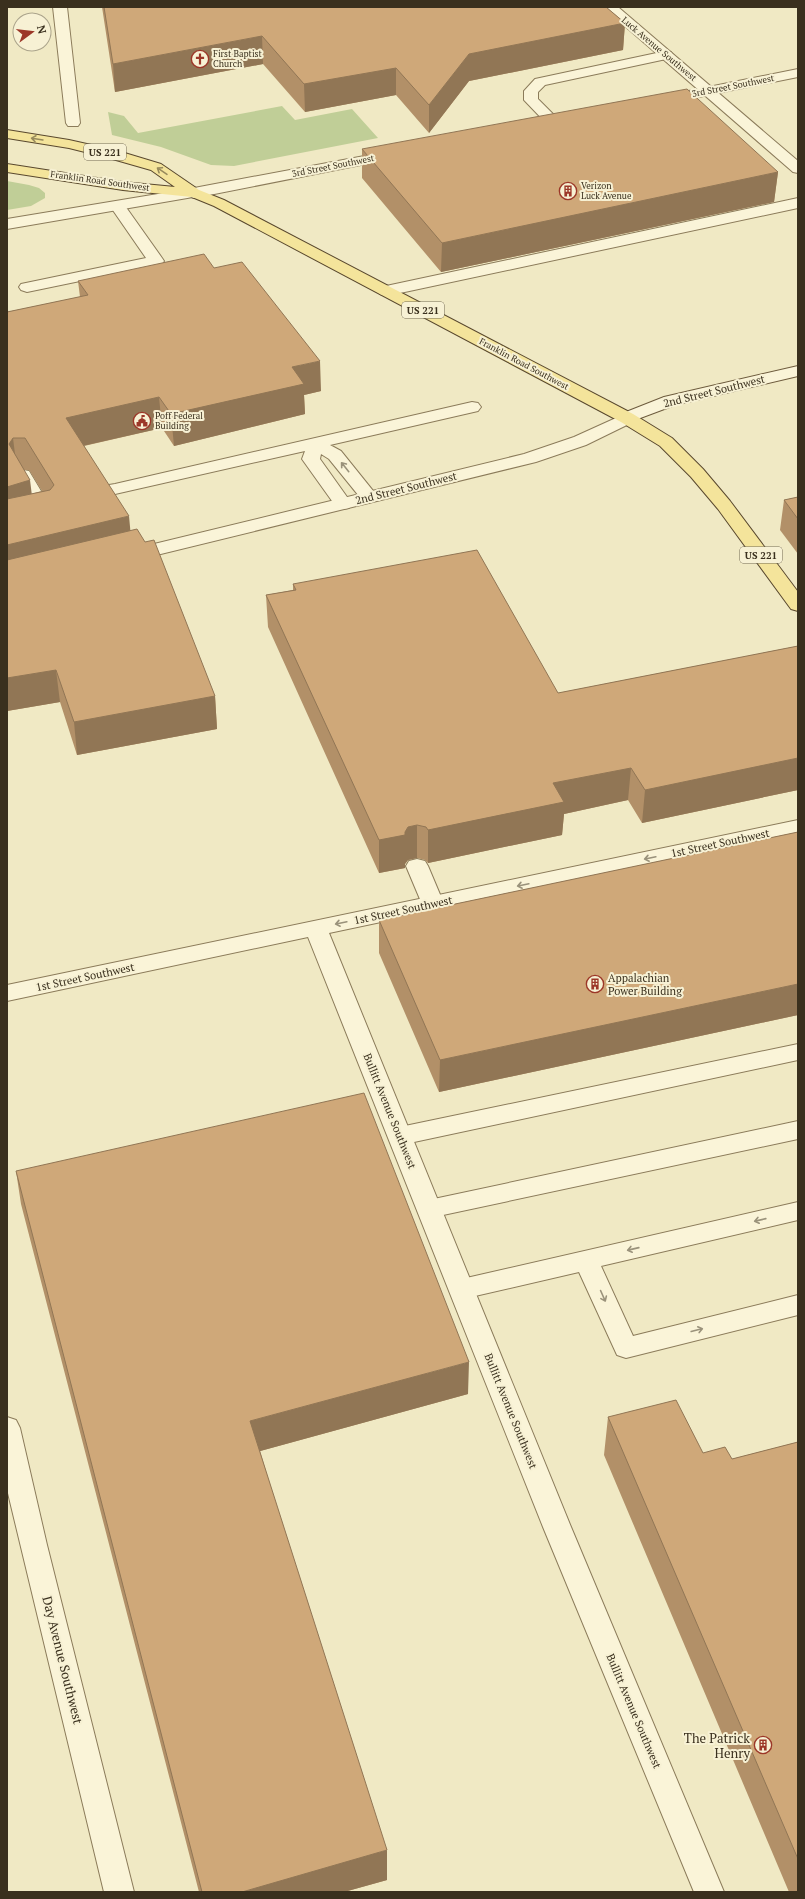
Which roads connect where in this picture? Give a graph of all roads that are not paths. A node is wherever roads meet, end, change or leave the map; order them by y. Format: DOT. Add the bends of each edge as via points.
graph roads {
  1 [pos="60,7"];
  2 [pos="610,7"];
  3 [pos="666,55"];
  4 [pos="798,73"];
  5 [pos="708,91"];
  6 [pos="652,102"];
  7 [pos="569,119"];
  8 [pos="73,122"];
  9 [pos="553,122"];
  10 [pos="538,125"];
  11 [pos="7,134"];
  12 [pos="406,152"];
  13 [pos="7,168"];
  14 [pos="798,169"];
  15 [pos="194,193"];
  16 [pos="798,203"];
  17 [pos="118,206"];
  18 [pos="7,224"];
  19 [pos="27,287"];
  20 [pos="386,291"];
  21 [pos="798,371"];
  22 [pos="472,407"];
  23 [pos="627,418"];
  24 [pos="315,444"];
  25 [pos="23,475"];
  26 [pos="115,489"];
  27 [pos="369,497"];
  28 [pos="343,504"];
  29 [pos="7,526"];
  30 [pos="112,560"];
  31 [pos="798,605"];
  32 [pos="798,827"];
  33 [pos="416,866"];
  34 [pos="434,904"];
  35 [pos="316,929"];
  36 [pos="7,993"];
  37 [pos="798,1052"];
  38 [pos="798,1130"];
  39 [pos="400,1136"];
  40 [pos="429,1209"];
  41 [pos="798,1211"];
  42 [pos="586,1260"];
  43 [pos="462,1288"];
  44 [pos="798,1306"];
  45 [pos="7,1428"];
  46 [pos="119,1892"];
  47 [pos="709,1892"];
  1 -- 8 [label="street"];
  2 -- 3 [label="street, Luck Avenue Southwest"];
  3 -- 5 [label="street, Luck Avenue Southwest"];
  3 -- 9 [label="street" via="540,82 531,90 531,100"];
  4 -- 5 [label="street, 3rd Street Southwest"];
  5 -- 6 [label="street, 3rd Street Southwest"];
  5 -- 14 [label="street, Luck Avenue Southwest"];
  7 -- 9 [label="street"];
  9 -- 10 [label="street"];
  15 -- 11 [label="main road, Franklin Road Southwest / US 221, one-way" via="156,167 69,144"];
  12 -- 15 [label="street, 3rd Street Southwest"];
  13 -- 15 [label="main road, Franklin Road Southwest / US 221" via="123,186"];
  15 -- 17 [label="street, 3rd Street Southwest"];
  15 -- 20 [label="main road, Franklin Road Southwest / US 221" via="219,203"];
  16 -- 20 [label="street"];
  17 -- 18 [label="street, 3rd Street Southwest"];
  17 -- 19 [label="street" via="156,261"];
  20 -- 23 [label="main road, Franklin Road Southwest / US 221"];
  21 -- 23 [label="street, 2nd Street Southwest" via="670,401"];
  22 -- 24 [label="street"];
  23 -- 27 [label="street, 2nd Street Southwest" via="580,441 530,458"];
  23 -- 31 [label="main road, Franklin Road Southwest / US 221" via="666,442 697,473"];
  24 -- 26 [label="street"];
  27 -- 24 [label="street, one-way" via="335,455"];
  24 -- 28 [label="street" via="311,459"];
  25 -- 29 [label="street" via="47,516"];
  27 -- 28 [label="street, 2nd Street Southwest"];
  28 -- 30 [label="street, 2nd Street Southwest"];
  32 -- 34 [label="street, 1st Street Southwest, one-way"];
  33 -- 34 [label="street"];
  34 -- 35 [label="street, 1st Street Southwest, one-way"];
  35 -- 36 [label="street, 1st Street Southwest"];
  35 -- 39 [label="street, Bullitt Avenue Southwest"];
  37 -- 39 [label="street"];
  38 -- 40 [label="street"];
  39 -- 40 [label="street, Bullitt Avenue Southwest"];
  40 -- 43 [label="street, Bullitt Avenue Southwest"];
  41 -- 42 [label="street, one-way"];
  42 -- 43 [label="street"];
  42 -- 44 [label="street, one-way" via="626,1348"];
  43 -- 47 [label="street, Bullitt Avenue Southwest" via="557,1527"];
  45 -- 46 [label="street, Day Avenue Southwest" via="24,1505 94,1779"];
}
